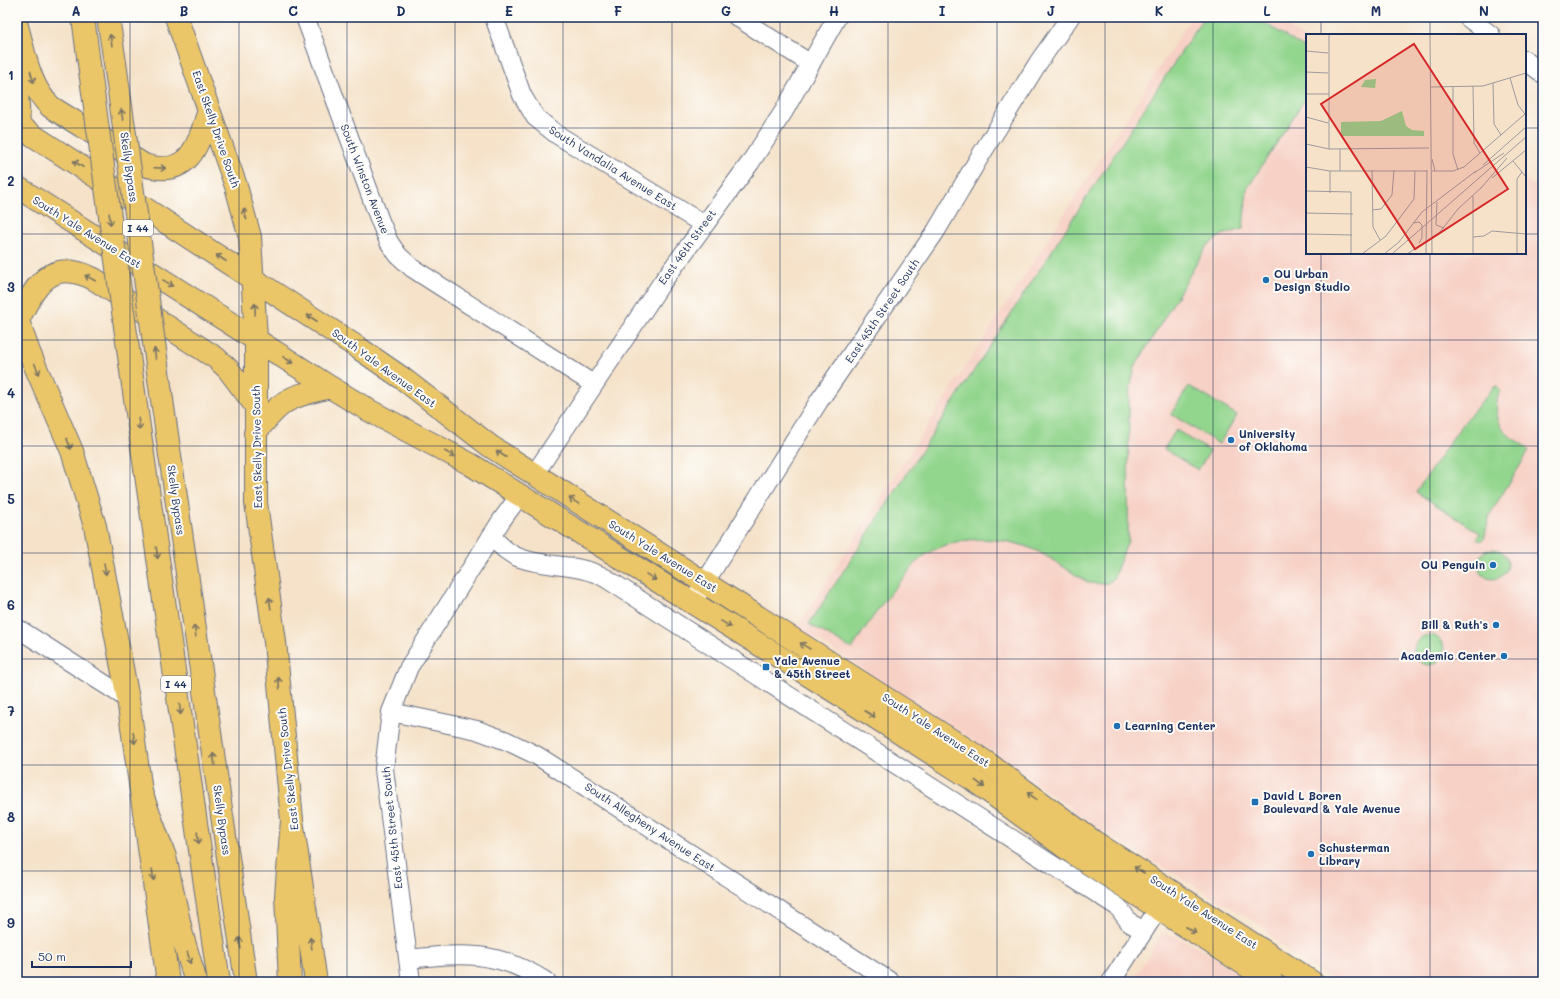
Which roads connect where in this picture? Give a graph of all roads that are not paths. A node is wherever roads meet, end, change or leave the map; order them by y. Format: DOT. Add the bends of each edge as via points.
graph roads {
  1 [pos="83,17"];
  2 [pos="108,17"];
  3 [pos="176,17"];
  4 [pos="305,17"];
  5 [pos="494,17"];
  6 [pos="737,17"];
  7 [pos="837,17"];
  8 [pos="1070,17"];
  9 [pos="1467,17"];
  10 [pos="17,26"];
  11 [pos="1490,34"];
  12 [pos="1526,61"];
  13 [pos="811,64"];
  14 [pos="1543,74"];
  15 [pos="17,89"];
  16 [pos="209,110"];
  17 [pos="18,129"];
  18 [pos="17,187"];
  19 [pos="703,224"];
  20 [pos="254,280"];
  21 [pos="17,319"];
  22 [pos="256,339"];
  23 [pos="593,384"];
  24 [pos="330,387"];
  25 [pos="256,406"];
  26 [pos="255,433"];
  27 [pos="534,475"];
  28 [pos="520,495"];
  29 [pos="491,536"];
  30 [pos="705,583"];
  31 [pos="692,603"];
  32 [pos="17,628"];
  33 [pos="850,674"];
  34 [pos="837,693"];
  35 [pos="128,699"];
  36 [pos="391,712"];
  37 [pos="142,795"];
  38 [pos="292,820"];
  39 [pos="1172,891"];
  40 [pos="1158,909"];
  41 [pos="1144,931"];
  42 [pos="408,959"];
  43 [pos="168,982"];
  44 [pos="196,982"];
  45 [pos="219,982"];
  46 [pos="246,982"];
  47 [pos="290,982"];
  48 [pos="316,982"];
  49 [pos="411,982"];
  50 [pos="547,982"];
  51 [pos="891,982"];
  52 [pos="1111,982"];
  53 [pos="1272,982"];
  54 [pos="1312,982"];
  1 -- 45 [label="main road, I 44, one-way, bridge"];
  46 -- 2 [label="main road, Skelly Bypass / I 44, one-way, bridge"];
  3 -- 16 [label="main road, East Skelly Drive South"];
  4 -- 23 [label="street, South Winston Avenue" via="380,221 398,255 426,277"];
  5 -- 19 [label="street, South Vandalia Avenue East" via="522,95 535,117 556,134"];
  6 -- 13 [label="street"];
  7 -- 13 [label="street, East 46th Street"];
  8 -- 30 [label="street, East 45th Street South" via="1017,97 936,231 819,401"];
  9 -- 11 [label="street"];
  10 -- 16 [label="main road, one-way" via="34,84 43,99 51,107 144,165 162,169 172,168 188,159 199,143"];
  12 -- 14 [label="street"];
  13 -- 19 [label="street, East 46th Street" via="750,163"];
  15 -- 17 [label="main road"];
  20 -- 16 [label="main road, East Skelly Drive South, one-way" via="245,213"];
  20 -- 17 [label="main road, South Yale Avenue East, one-way"];
  18 -- 22 [label="main road, South Yale Avenue East, one-way"];
  19 -- 23 [label="street, East 46th Street"];
  22 -- 20 [label="main road, East Skelly Drive South, one-way"];
  27 -- 20 [label="main road, South Yale Avenue East, one-way" via="466,429 383,365"];
  25 -- 21 [label="main road, one-way" via="228,369 216,358 80,272 61,272 44,278"];
  21 -- 35 [label="main road, one-way" via="85,490 103,560"];
  22 -- 24 [label="main road, South Yale Avenue East, one-way"];
  22 -- 25 [label="main road, East Skelly Drive South"];
  23 -- 27 [label="street, East 46th Street"];
  24 -- 26 [label="main road" via="289,398 274,410"];
  24 -- 28 [label="main road, South Yale Avenue East, one-way" via="470,464"];
  25 -- 26 [label="main road, East Skelly Drive South"];
  38 -- 26 [label="main road, East Skelly Drive South, one-way" via="275,642 256,503"];
  27 -- 28 [label="main road"];
  30 -- 27 [label="main road, South Yale Avenue East, one-way"];
  28 -- 29 [label="street, East 45th Street South"];
  28 -- 31 [label="main road, South Yale Avenue East, one-way"];
  29 -- 36 [label="street, East 45th Street South" via="409,667"];
  29 -- 41 [label="street" via="506,550 521,558 585,570 602,576 1111,902 1130,923"];
  30 -- 31 [label="street, East 45th Street South"];
  33 -- 30 [label="main road, South Yale Avenue East, one-way"];
  31 -- 34 [label="main road, South Yale Avenue East, one-way"];
  32 -- 35 [label="street"];
  33 -- 34 [label="main road"];
  39 -- 33 [label="main road, South Yale Avenue East, one-way" via="1093,841 986,762"];
  34 -- 40 [label="main road, South Yale Avenue East, one-way" via="972,779 1074,854"];
  35 -- 37 [label="main road, one-way"];
  36 -- 42 [label="street, East 45th Street South" via="384,769"];
  36 -- 51 [label="street, South Allegheny Avenue East" via="477,730 536,755"];
  37 -- 43 [label="main road, one-way"];
  37 -- 44 [label="main road, one-way" via="165,858 182,935"];
  38 -- 47 [label="main road" via="286,896"];
  48 -- 38 [label="main road, East Skelly Drive South, one-way"];
  39 -- 40 [label="main road"];
  39 -- 54 [label="main road, South Yale Avenue East"];
  40 -- 41 [label="street"];
  40 -- 53 [label="main road, South Yale Avenue East, one-way"];
  41 -- 52 [label="street"];
  42 -- 49 [label="street, East 45th Street South"];
  42 -- 50 [label="street" via="448,955 484,956 519,966"];
}
